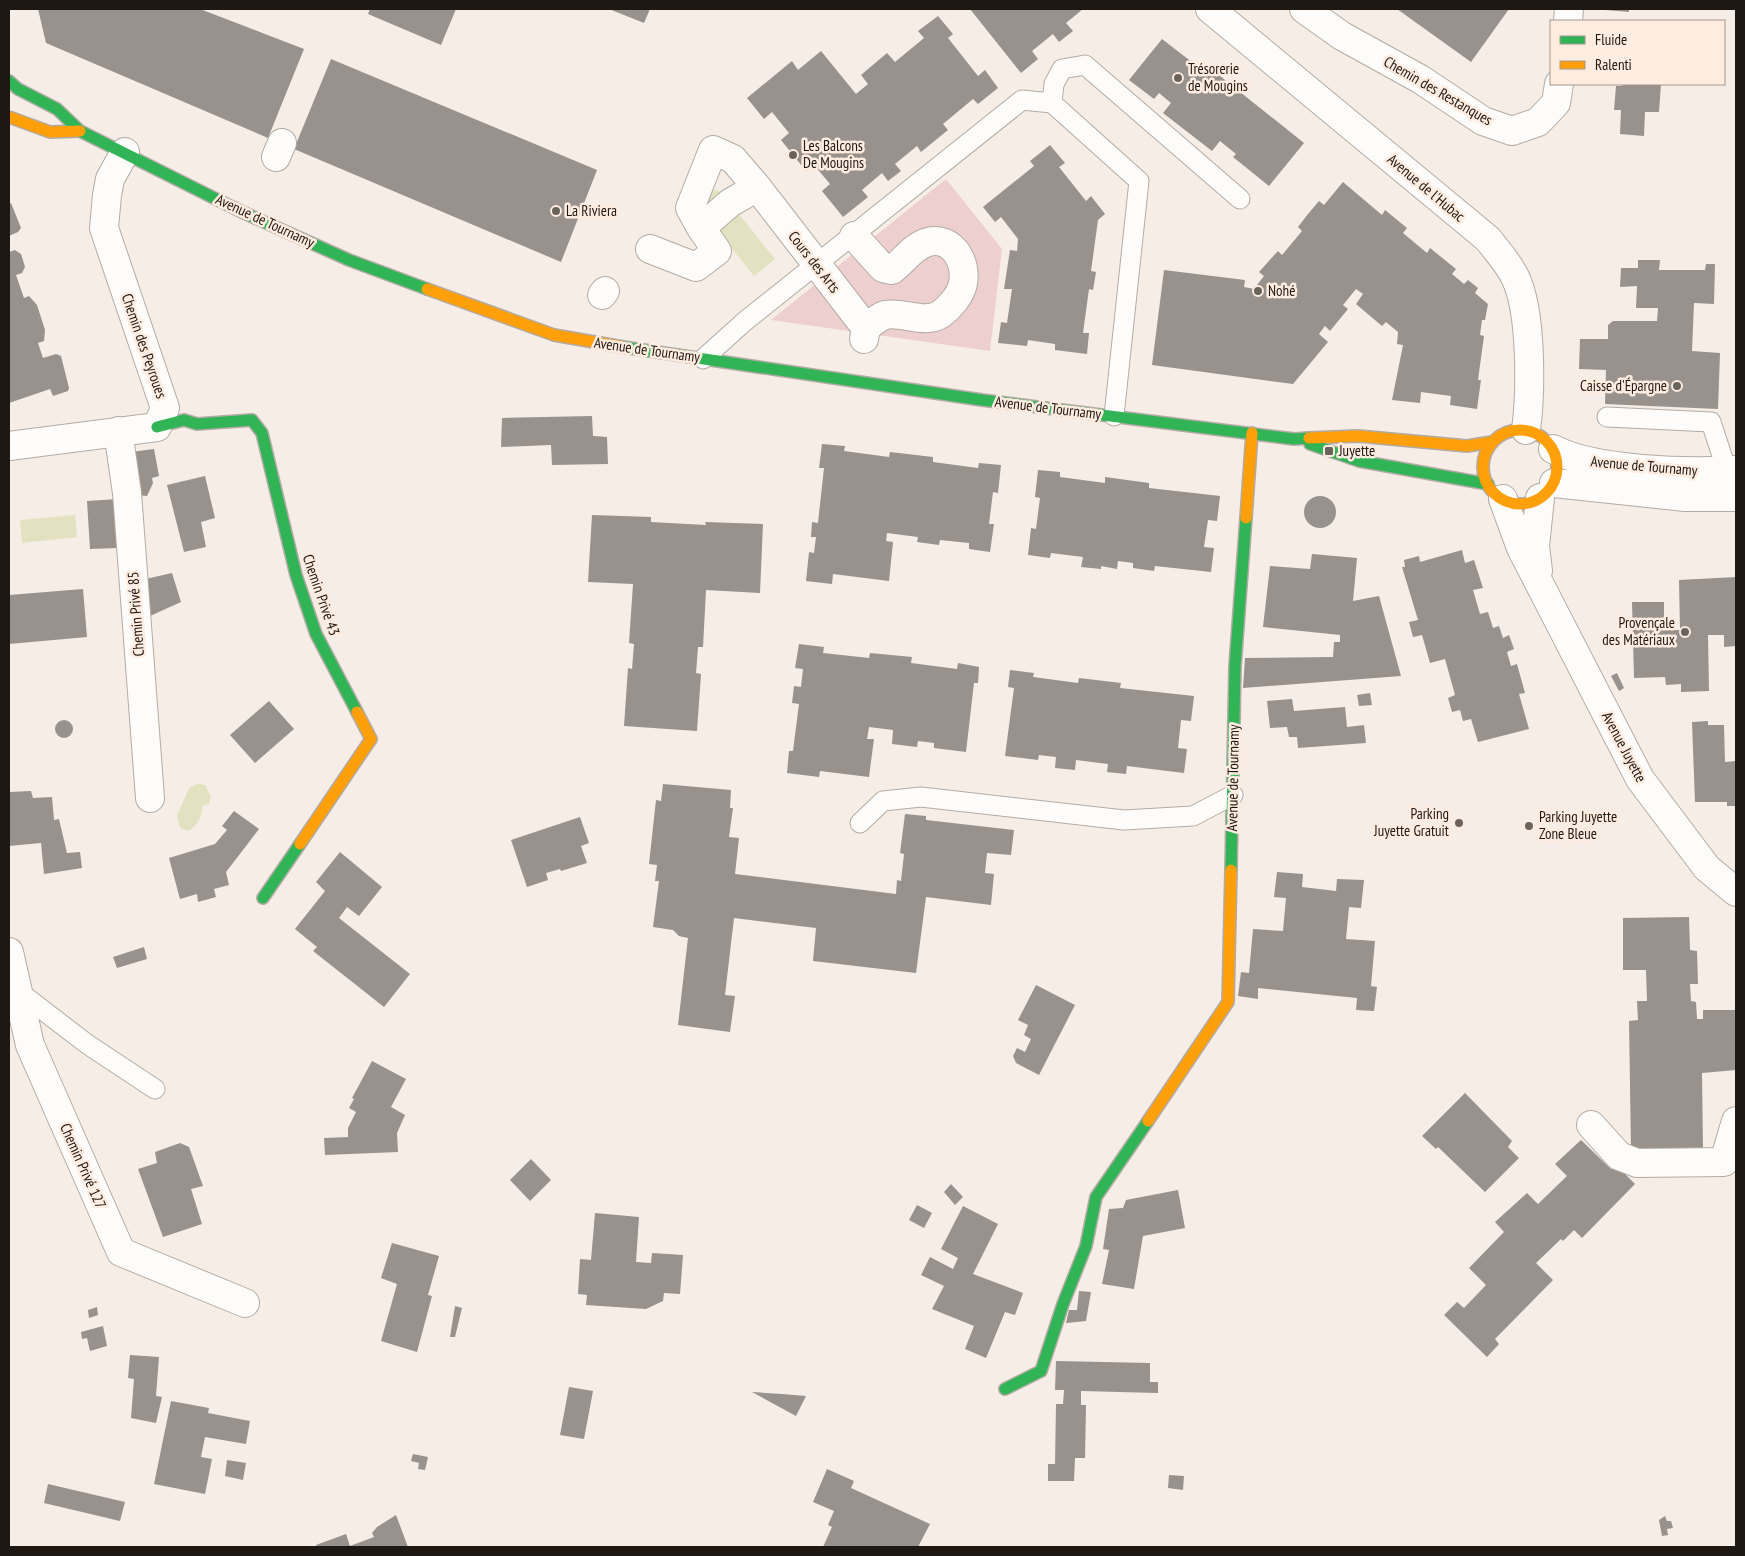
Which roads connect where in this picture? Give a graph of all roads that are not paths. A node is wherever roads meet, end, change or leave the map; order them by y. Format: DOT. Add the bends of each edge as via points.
graph roads {
  1 [pos="1210,9"];
  2 [pos="1304,9"];
  3 [pos="9,82"];
  4 [pos="1559,85"];
  5 [pos="1052,102"];
  6 [pos="9,117"];
  7 [pos="80,131"];
  8 [pos="126,152"];
  9 [pos="757,187"];
  10 [pos="1240,199"];
  11 [pos="705,225"];
  12 [pos="854,236"];
  13 [pos="650,249"];
  14 [pos="817,266"];
  15 [pos="703,359"];
  16 [pos="1114,416"];
  17 [pos="1607,417"];
  18 [pos="157,427"];
  19 [pos="1526,430"];
  20 [pos="118,431"];
  21 [pos="1252,433"];
  22 [pos="1294,438"];
  23 [pos="1492,442"];
  24 [pos="9,446"];
  25 [pos="1553,450"];
  26 [pos="1732,471"];
  27 [pos="1547,490"];
  28 [pos="1496,492"];
  29 [pos="1736,497"];
  30 [pos="1539,582"];
  31 [pos="1233,795"];
  32 [pos="150,798"];
  33 [pos="860,823"];
  34 [pos="1736,892"];
  35 [pos="263,898"];
  36 [pos="9,952"];
  37 [pos="18,991"];
  38 [pos="155,1089"];
  39 [pos="1736,1121"];
  40 [pos="1591,1125"];
  41 [pos="245,1303"];
  42 [pos="1005,1389"];
  1 -- 19 [label="street, Avenue de l'Hubac" via="1488,239 1516,277 1526,315 1529,385"];
  2 -- 4 [label="street, Chemin des Restanques" via="1342,36 1420,79 1484,121 1512,130 1538,122 1556,103"];
  3 -- 7 [label="main road, Avenue de Tournamy" via="56,109"];
  5 -- 10 [label="lane" via="1054,84 1062,70 1085,65"];
  5 -- 12 [label="lane" via="1022,100"];
  5 -- 16 [label="lane" via="1139,181"];
  6 -- 7 [label="main road, Avenue de Tournamy" via="50,132"];
  7 -- 8 [label="main road, Avenue de Tournamy"];
  8 -- 15 [label="main road, Avenue de Tournamy" via="242,212 349,260 510,319 579,340"];
  8 -- 18 [label="street, Chemin des Peyroues" via="110,179 104,228 165,408"];
  9 -- 11 [label="street" via="730,203"];
  9 -- 11 [label="street, Cours des Arts" via="733,159 713,150 690,208"];
  9 -- 14 [label="street, Cours des Arts"];
  11 -- 13 [label="street, Cours des Arts" via="717,251 696,267"];
  12 -- 14 [label="lane"];
  12 -- 14 [label="street, Cours des Arts" via="883,268 892,270 914,249 927,242 950,245 960,256 963,283 959,294 940,314 930,318 884,315 865,333"];
  14 -- 15 [label="lane" via="744,322"];
  15 -- 16 [label="main road, Avenue de Tournamy"];
  16 -- 21 [label="main road, Avenue de Tournamy"];
  17 -- 26 [label="lane" via="1711,422"];
  18 -- 20 [label="street"];
  18 -- 35 [label="main road, Chemin Privé 43" via="184,420 197,424 252,420 262,433 296,575 316,634 371,740"];
  19 -- 23 [label="main road" via="1502,434"];
  19 -- 25 [label="main road" via="1537,434"];
  20 -- 24 [label="street"];
  20 -- 32 [label="street, Chemin Privé 85" via="127,493"];
  21 -- 22 [label="main road, Avenue de Tournamy"];
  21 -- 31 [label="main road, Avenue de Tournamy" via="1235,666"];
  22 -- 23 [label="main road, Avenue de Tournamy" via="1358,436 1467,446"];
  22 -- 28 [label="main road, Avenue de Tournamy" via="1359,461"];
  23 -- 28 [label="main road" via="1484,463"];
  25 -- 26 [label="street, Avenue de Tournamy" via="1567,457 1598,464"];
  25 -- 27 [label="main road" via="1557,472"];
  27 -- 28 [label="main road" via="1528,502 1515,503"];
  27 -- 29 [label="street, Avenue de Tournamy"];
  27 -- 30 [label="street, Avenue Juyette" via="1534,546"];
  28 -- 30 [label="street, Avenue Juyette"];
  30 -- 34 [label="street, Avenue Juyette" via="1640,779 1707,868"];
  31 -- 33 [label="lane" via="1193,816 1124,820 921,797 883,801"];
  31 -- 42 [label="main road, Avenue de Tournamy" via="1228,1002 1096,1197 1086,1246 1041,1371"];
  36 -- 37 [label="street, Chemin Privé 127"];
  37 -- 38 [label="lane" via="87,1044"];
  37 -- 41 [label="street, Chemin Privé 127" via="30,1045 121,1252"];
  39 -- 40 [label="street" via="1724,1162 1637,1163 1619,1156"];
}
